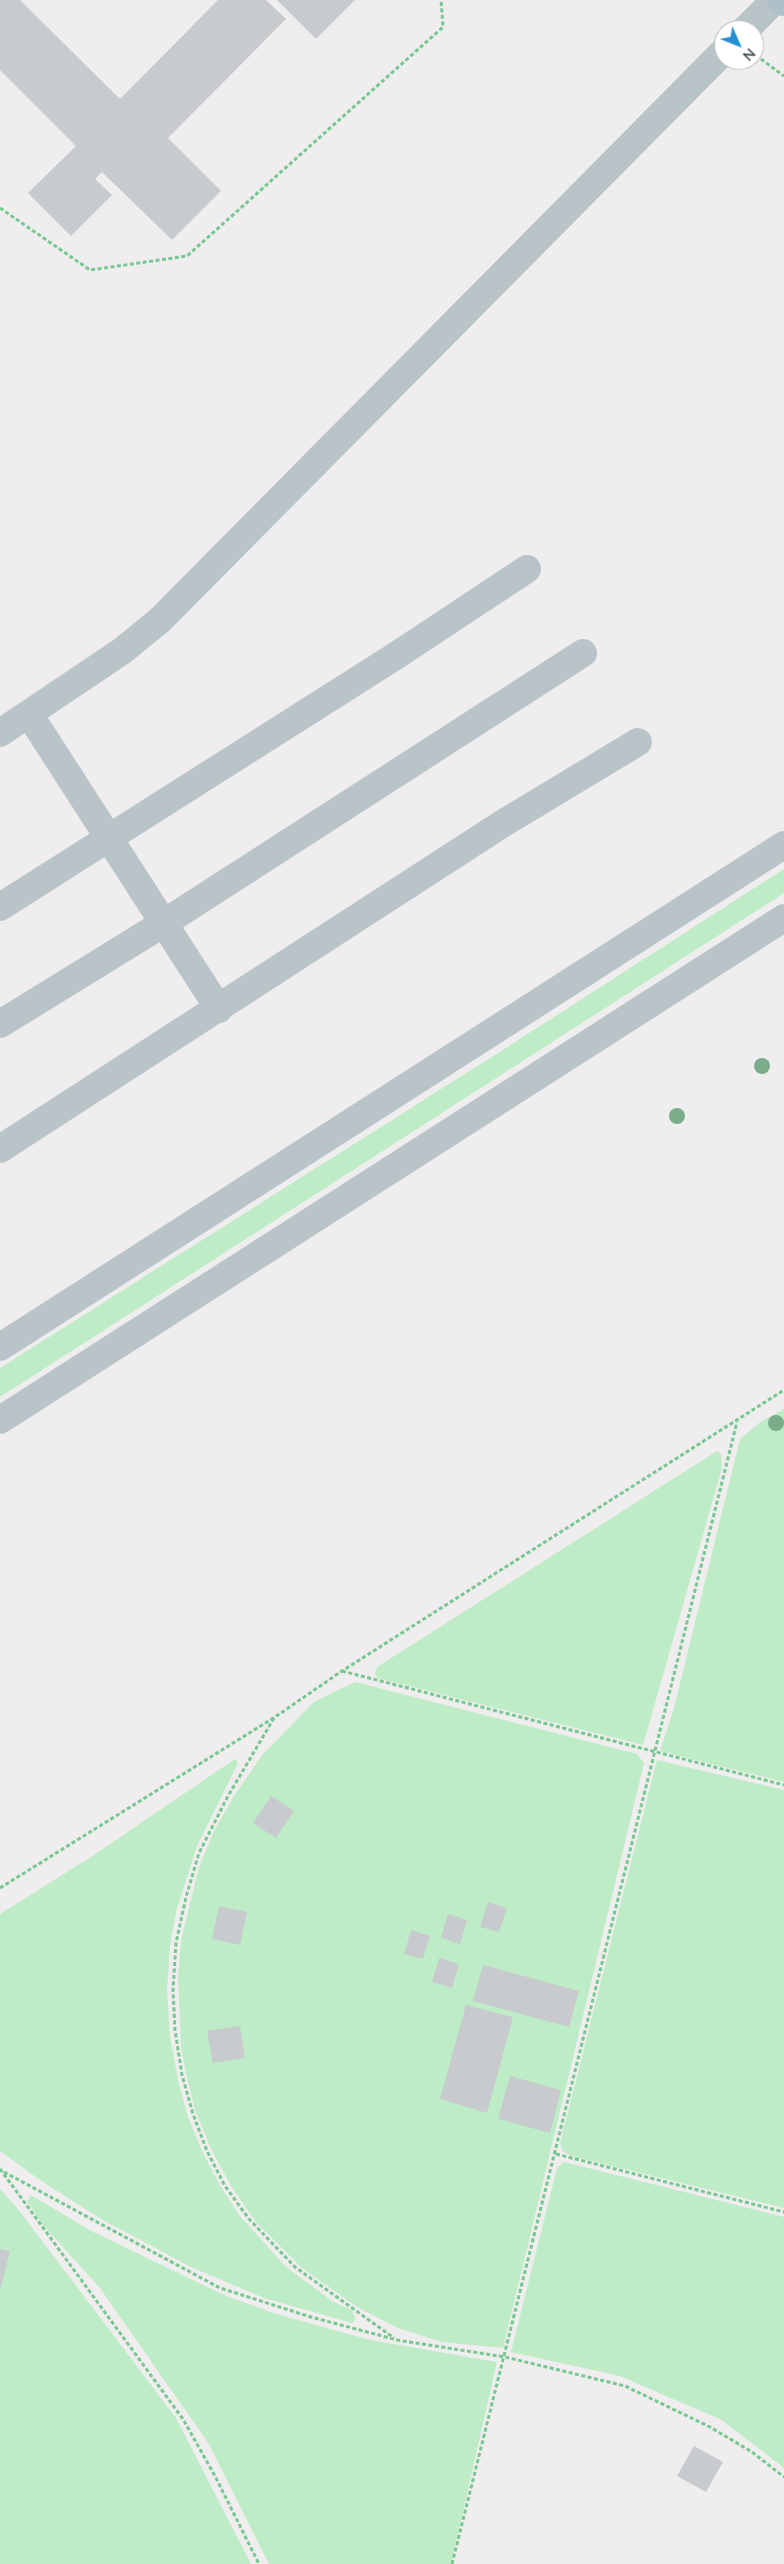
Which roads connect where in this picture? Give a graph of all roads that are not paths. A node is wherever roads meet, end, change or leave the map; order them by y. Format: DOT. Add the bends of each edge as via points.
graph roads {
  1 [pos="775,0"];
  2 [pos="754,20"];
  3 [pos="714,61"];
  4 [pos="527,569"];
  5 [pos="583,653"];
  6 [pos="29,714"];
  7 [pos="0,733"];
  8 [pos="638,742"];
  9 [pos="109,837"];
  10 [pos="784,845"];
  11 [pos="0,907"];
  12 [pos="784,918"];
  13 [pos="164,923"];
  14 [pos="219,1009"];
  15 [pos="0,1024"];
  16 [pos="0,1149"];
  17 [pos="0,1347"];
  18 [pos="0,1420"];
  1 -- 2 [label="street"];
  3 -- 6 [label="street" via="160,620 122,651"];
  4 -- 9 [label="street"];
  5 -- 13 [label="street"];
  6 -- 7 [label="street"];
  6 -- 9 [label="street"];
  8 -- 14 [label="street" via="502,824"];
  9 -- 11 [label="street"];
  9 -- 13 [label="street"];
  10 -- 17 [label="street"];
  12 -- 18 [label="street"];
  13 -- 14 [label="street"];
  13 -- 15 [label="street"];
  14 -- 16 [label="street"];
}
